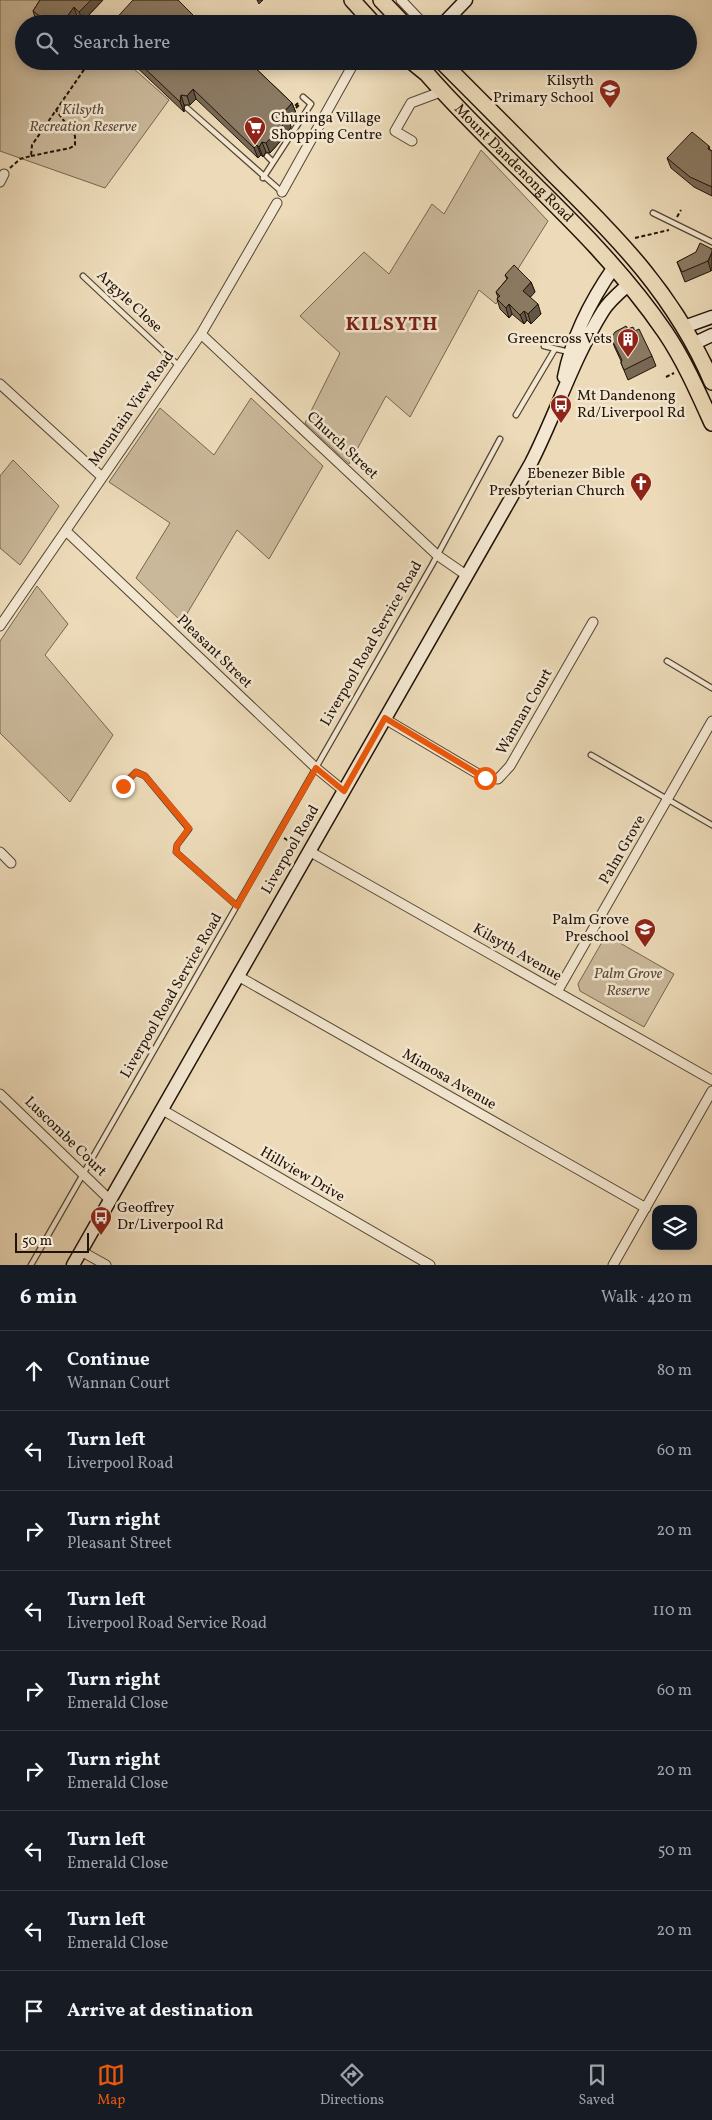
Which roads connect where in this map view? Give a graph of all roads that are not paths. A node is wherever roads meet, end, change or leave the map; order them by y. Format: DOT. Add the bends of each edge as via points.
graph roads {
  1 [pos="352,0"];
  2 [pos="466,0"];
  3 [pos="391,4"];
  4 [pos="366,15"];
  5 [pos="384,15"];
  6 [pos="398,15"];
  7 [pos="411,15"];
  8 [pos="452,15"];
  9 [pos="350,70"];
  10 [pos="421,70"];
  11 [pos="450,70"];
  12 [pos="443,91"];
  13 [pos="303,97"];
  14 [pos="187,108"];
  15 [pos="412,141"];
  16 [pos="267,156"];
  17 [pos="273,162"];
  18 [pos="263,178"];
  19 [pos="282,192"];
  20 [pos="277,203"];
  21 [pos="653,213"];
  22 [pos="712,242"];
  23 [pos="639,263"];
  24 [pos="614,267"];
  25 [pos="83,276"];
  26 [pos="629,284"];
  27 [pos="712,317"];
  28 [pos="684,327"];
  29 [pos="202,334"];
  30 [pos="666,334"];
  31 [pos="712,335"];
  32 [pos="693,344"];
  33 [pos="544,346"];
  34 [pos="555,349"];
  35 [pos="675,350"];
  36 [pos="569,352"];
  37 [pos="179,366"];
  38 [pos="712,381"];
  39 [pos="0,384"];
  40 [pos="560,395"];
  41 [pos="516,415"];
  42 [pos="712,423"];
  43 [pos="500,439"];
  44 [pos="102,478"];
  45 [pos="66,531"];
  46 [pos="437,555"];
  47 [pos="466,574"];
  48 [pos="593,622"];
  49 [pos="0,626"];
  50 [pos="667,661"];
  51 [pos="712,688"];
  52 [pos="385,718"];
  53 [pos="712,721"];
  54 [pos="591,755"];
  55 [pos="316,768"];
  56 [pos="123,786"];
  57 [pos="344,791"];
  58 [pos="667,799"];
  59 [pos="712,825"];
  60 [pos="305,849"];
  61 [pos="0,852"];
  62 [pos="12,863"];
  63 [pos="237,906"];
  64 [pos="238,976"];
  65 [pos="557,992"];
  66 [pos="712,1080"];
  67 [pos="712,1092"];
  68 [pos="0,1094"];
  69 [pos="162,1109"];
  70 [pos="83,1174"];
  71 [pos="110,1200"];
  72 [pos="646,1208"];
  73 [pos="81,1251"];
  74 [pos="31,1265"];
  75 [pos="73,1265"];
  76 [pos="106,1265"];
  77 [pos="430,1265"];
  78 [pos="613,1265"];
  1 -- 4 [label="main road"];
  2 -- 8 [label="main road"];
  3 -- 5 [label="main road"];
  3 -- 6 [label="main road"];
  3 -- 7 [label="street"];
  9 -- 19 [label="street"];
  10 -- 12 [label="main road, Mount Dandenong Road"];
  11 -- 23 [label="main road, Mount Dandenong Road"];
  12 -- 15 [label="street" via="411,103 395,131"];
  12 -- 24 [label="main road, Mount Dandenong Road"];
  13 -- 17 [label="lane" via="311,104"];
  14 -- 18 [label="lane"];
  16 -- 17 [label="lane"];
  17 -- 18 [label="lane"];
  18 -- 19 [label="lane"];
  20 -- 29 [label="street, Mountain View Road"];
  21 -- 22 [label="lane"];
  23 -- 24 [label="main road" via="627,262"];
  23 -- 26 [label="main road"];
  23 -- 28 [label="main road, Mount Dandenong Road"];
  24 -- 26 [label="main road, Mount Dandenong Road"];
  24 -- 36 [label="main road, Liverpool Road"];
  25 -- 37 [label="lane, Argyle Close"];
  26 -- 30 [label="main road, Mount Dandenong Road"];
  26 -- 40 [label="main road, Liverpool Road" via="603,311"];
  27 -- 28 [label="main road"];
  28 -- 30 [label="main road"];
  28 -- 32 [label="main road, Mount Dandenong Road"];
  29 -- 37 [label="street, Mountain View Road"];
  29 -- 46 [label="street, Church Street"];
  30 -- 35 [label="main road, Mount Dandenong Road"];
  31 -- 32 [label="main road"];
  32 -- 35 [label="main road"];
  32 -- 38 [label="main road, Mount Dandenong Road"];
  33 -- 34 [label="lane"];
  34 -- 36 [label="lane"];
  34 -- 41 [label="lane"];
  35 -- 42 [label="main road, Mount Dandenong Road"];
  36 -- 40 [label="main road, Liverpool Road"];
  37 -- 44 [label="street, Mountain View Road"];
  39 -- 44 [label="street"];
  40 -- 47 [label="main road, Liverpool Road" via="549,428 531,464"];
  43 -- 46 [label="lane, Liverpool Road Service Road"];
  44 -- 45 [label="street, Mountain View Road"];
  45 -- 49 [label="street, Mountain View Road"];
  45 -- 55 [label="street, Pleasant Street"];
  46 -- 47 [label="street, Church Street"];
  46 -- 55 [label="lane, Liverpool Road Service Road"];
  47 -- 52 [label="main road, Liverpool Road"];
  48 -- 52 [label="street, Wannan Court" via="510,766 498,779 485,778"];
  50 -- 51 [label="lane"];
  52 -- 57 [label="main road, Liverpool Road"];
  53 -- 58 [label="street, Palm Grove"];
  54 -- 58 [label="lane"];
  55 -- 57 [label="street, Pleasant Street"];
  55 -- 63 [label="lane, Liverpool Road Service Road"];
  56 -- 63 [label="lane" via="136,772 145,776 189,828 176,852"];
  57 -- 60 [label="main road, Liverpool Road"];
  58 -- 59 [label="lane"];
  58 -- 65 [label="street, Palm Grove"];
  60 -- 64 [label="main road, Liverpool Road"];
  60 -- 65 [label="street, Kilsyth Avenue"];
  61 -- 62 [label="street"];
  63 -- 70 [label="lane, Liverpool Road Service Road"];
  64 -- 69 [label="main road, Liverpool Road"];
  64 -- 72 [label="street, Mimosa Avenue"];
  65 -- 66 [label="street, Kilsyth Avenue"];
  67 -- 72 [label="street"];
  68 -- 70 [label="street, Luscombe Court"];
  69 -- 71 [label="main road, Liverpool Road"];
  69 -- 77 [label="street, Hillview Drive"];
  70 -- 71 [label="street, Luscombe Court"];
  70 -- 74 [label="lane, Liverpool Road Service Road"];
  71 -- 73 [label="main road, Liverpool Road"];
  72 -- 78 [label="street"];
  73 -- 75 [label="main road, Liverpool Road"];
  73 -- 76 [label="street"];
}
